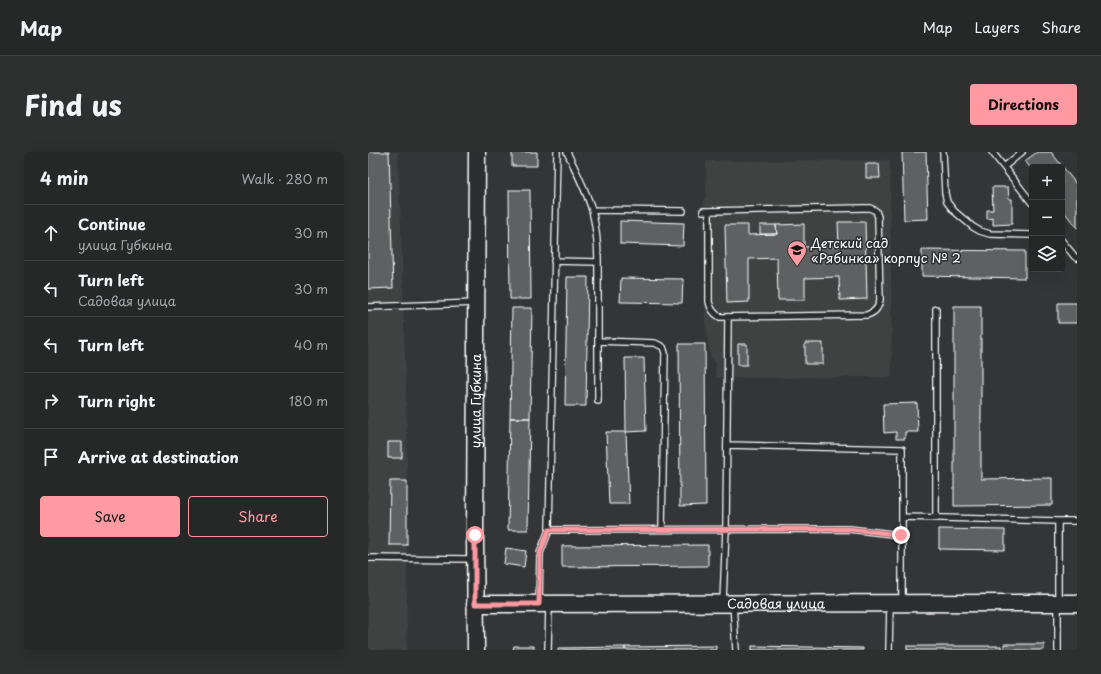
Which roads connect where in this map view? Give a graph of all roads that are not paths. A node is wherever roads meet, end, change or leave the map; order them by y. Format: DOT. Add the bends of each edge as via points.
graph roads {
  1 [pos="477,152"];
  2 [pos="557,152"];
  3 [pos="567,152"];
  4 [pos="944,152"];
  5 [pos="992,152"];
  6 [pos="1022,152"];
  7 [pos="1004,167"];
  8 [pos="1030,200"];
  9 [pos="592,210"];
  10 [pos="683,211"];
  11 [pos="1029,235"];
  12 [pos="1065,245"];
  13 [pos="1077,258"];
  14 [pos="554,261"];
  15 [pos="598,262"];
  16 [pos="476,303"];
  17 [pos="368,307"];
  18 [pos="936,309"];
  19 [pos="728,318"];
  20 [pos="598,341"];
  21 [pos="598,401"];
  22 [pos="727,445"];
  23 [pos="902,517"];
  24 [pos="936,518"];
  25 [pos="1058,521"];
  26 [pos="1077,521"];
  27 [pos="662,529"];
  28 [pos="726,529"];
  29 [pos="549,530"];
  30 [pos="901,535"];
  31 [pos="368,558"];
  32 [pos="475,559"];
  33 [pos="896,603"];
  34 [pos="1058,603"];
  35 [pos="1077,603"];
  36 [pos="475,604"];
  37 [pos="544,604"];
  38 [pos="728,604"];
  39 [pos="476,650"];
  40 [pos="548,650"];
  41 [pos="736,650"];
  42 [pos="889,650"];
  43 [pos="1058,650"];
  1 -- 16 [label="street, улица Губкина"];
  2 -- 14 [label="lane"];
  3 -- 9 [label="lane"];
  4 -- 11 [label="lane" via="945,193 947,202 954,211 980,231 990,234"];
  5 -- 7 [label="lane"];
  6 -- 7 [label="lane"];
  7 -- 8 [label="lane"];
  9 -- 10 [label="lane"];
  9 -- 15 [label="lane" via="597,235"];
  12 -- 13 [label="lane"];
  14 -- 15 [label="lane"];
  14 -- 29 [label="lane"];
  15 -- 20 [label="lane"];
  16 -- 17 [label="lane"];
  16 -- 32 [label="street, улица Губкина"];
  18 -- 24 [label="lane"];
  19 -- 19 [label="lane" via="872,313 878,308 880,300 876,211 870,208 706,211 709,302 714,314"];
  19 -- 22 [label="lane"];
  20 -- 21 [label="lane"];
  20 -- 27 [label="lane" via="655,342 665,353"];
  22 -- 23 [label="lane" via="902,448"];
  22 -- 28 [label="lane"];
  23 -- 24 [label="lane"];
  23 -- 30 [label="lane"];
  24 -- 25 [label="lane"];
  25 -- 26 [label="lane"];
  25 -- 34 [label="lane"];
  27 -- 28 [label="lane"];
  27 -- 29 [label="lane"];
  28 -- 30 [label="lane" via="849,529"];
  28 -- 38 [label="lane"];
  29 -- 37 [label="lane" via="540,553"];
  30 -- 33 [label="lane"];
  31 -- 32 [label="lane"];
  32 -- 36 [label="street, улица Губкина"];
  33 -- 34 [label="street, Садовая улица"];
  33 -- 38 [label="street, Садовая улица"];
  33 -- 42 [label="lane"];
  34 -- 35 [label="street, Садовая улица"];
  34 -- 43 [label="lane"];
  36 -- 37 [label="street, Садовая улица"];
  36 -- 39 [label="street, улица Губкина"];
  37 -- 38 [label="street, Садовая улица"];
  37 -- 40 [label="lane"];
  38 -- 41 [label="lane"];
}
